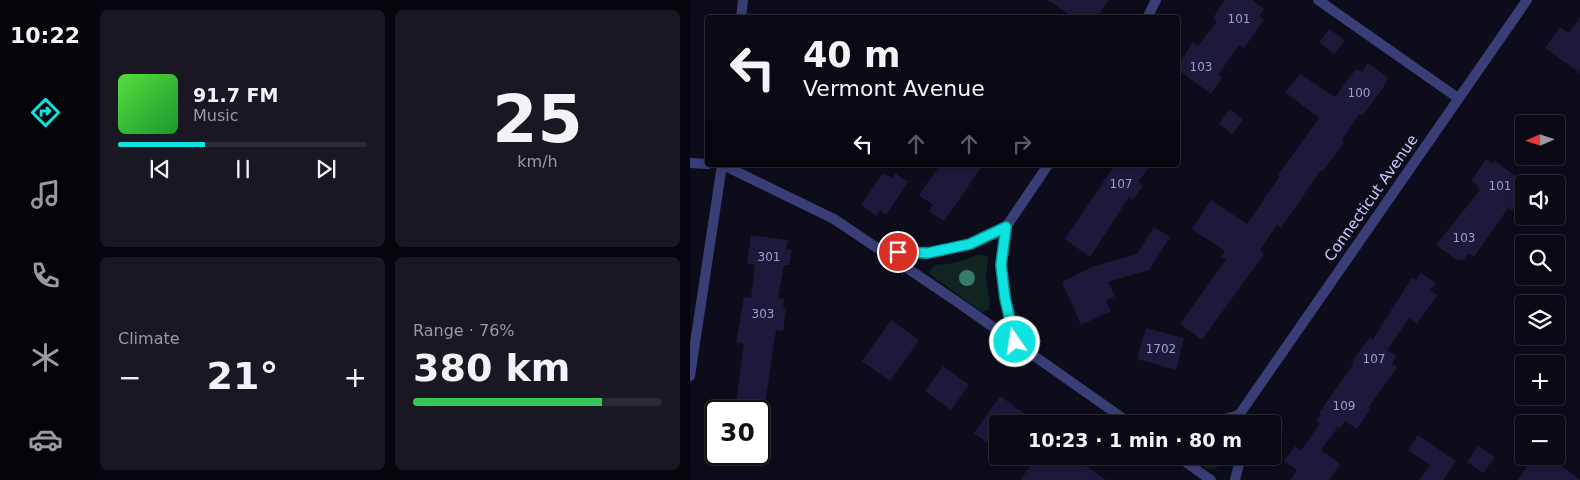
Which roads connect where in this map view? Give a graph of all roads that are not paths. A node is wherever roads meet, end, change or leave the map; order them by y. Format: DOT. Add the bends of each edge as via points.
graph roads {
  1 [pos="743,0"];
  2 [pos="1156,0"];
  3 [pos="1318,0"];
  4 [pos="1527,0"];
  5 [pos="741,15"];
  6 [pos="1148,15"];
  7 [pos="1458,98"];
  8 [pos="690,163"];
  9 [pos="705,164"];
  10 [pos="722,167"];
  11 [pos="726,167"];
  12 [pos="1047,167"];
  13 [pos="1006,227"];
  14 [pos="884,252"];
  15 [pos="1015,342"];
  16 [pos="690,376"];
  17 [pos="1118,415"];
  18 [pos="1243,415"];
  19 [pos="1186,465"];
  20 [pos="1239,465"];
  21 [pos="1197,476"];
  22 [pos="1211,480"];
  23 [pos="1236,480"];
  1 -- 5 [label="street"];
  2 -- 6 [label="street"];
  3 -- 7 [label="street"];
  4 -- 7 [label="street, Connecticut Avenue"];
  7 -- 18 [label="street, Connecticut Avenue"];
  8 -- 9 [label="street"];
  10 -- 16 [label="street"];
  11 -- 14 [label="street" via="834,219"];
  12 -- 13 [label="street"];
  13 -- 14 [label="street" via="970,244 928,253"];
  13 -- 15 [label="street" via="1001,265"];
  14 -- 15 [label="street"];
  15 -- 17 [label="street"];
  19 -- 21 [label="street"];
  20 -- 23 [label="street"];
  21 -- 22 [label="street"];
}
